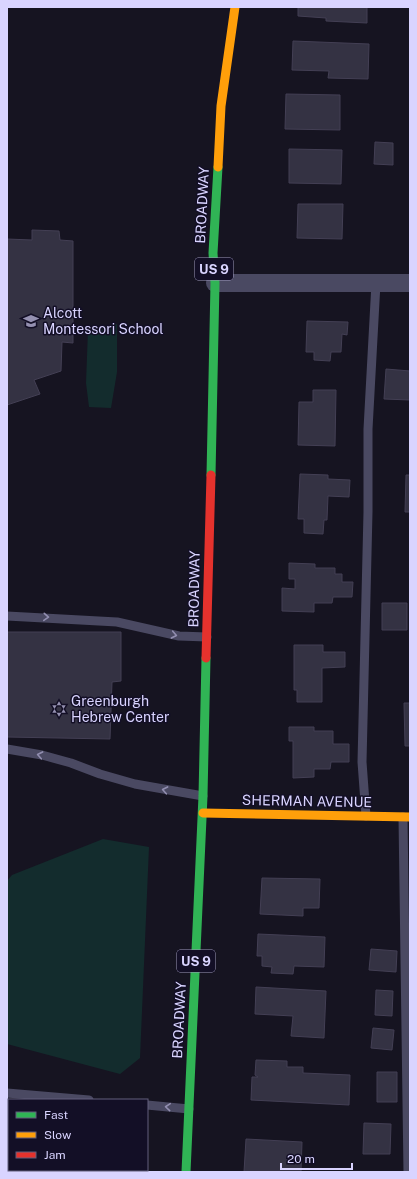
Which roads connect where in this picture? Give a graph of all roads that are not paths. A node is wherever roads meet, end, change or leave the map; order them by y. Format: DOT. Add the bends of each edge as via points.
graph roads {
  1 [pos="234,7"];
  2 [pos="215,283"];
  3 [pos="376,283"];
  4 [pos="410,283"];
  5 [pos="7,616"];
  6 [pos="207,637"];
  7 [pos="7,749"];
  8 [pos="203,796"];
  9 [pos="203,813"];
  10 [pos="366,816"];
  11 [pos="407,817"];
  12 [pos="408,1012"];
  13 [pos="10,1095"];
  14 [pos="73,1099"];
  15 [pos="148,1105"];
  16 [pos="188,1109"];
  17 [pos="186,1172"];
  18 [pos="408,1172"];
  1 -- 2 [label="main road, BROADWAY / US 9" via="221,106 213,253"];
  2 -- 3 [label="street"];
  2 -- 6 [label="main road, BROADWAY / US 9"];
  3 -- 4 [label="street"];
  3 -- 10 [label="lane" via="368,429 362,762"];
  5 -- 6 [label="lane, one-way" via="117,622 179,636"];
  6 -- 8 [label="main road, BROADWAY / US 9"];
  8 -- 7 [label="lane, one-way" via="135,784 42,755"];
  8 -- 9 [label="main road, BROADWAY / US 9"];
  9 -- 10 [label="main road, SHERMAN AVENUE"];
  9 -- 16 [label="main road, BROADWAY / US 9"];
  10 -- 11 [label="main road, SHERMAN AVENUE"];
  11 -- 12 [label="lane"];
  12 -- 18 [label="lane"];
  13 -- 14 [label="lane"];
  16 -- 15 [label="lane, one-way"];
  16 -- 17 [label="main road, BROADWAY / US 9"];
}
